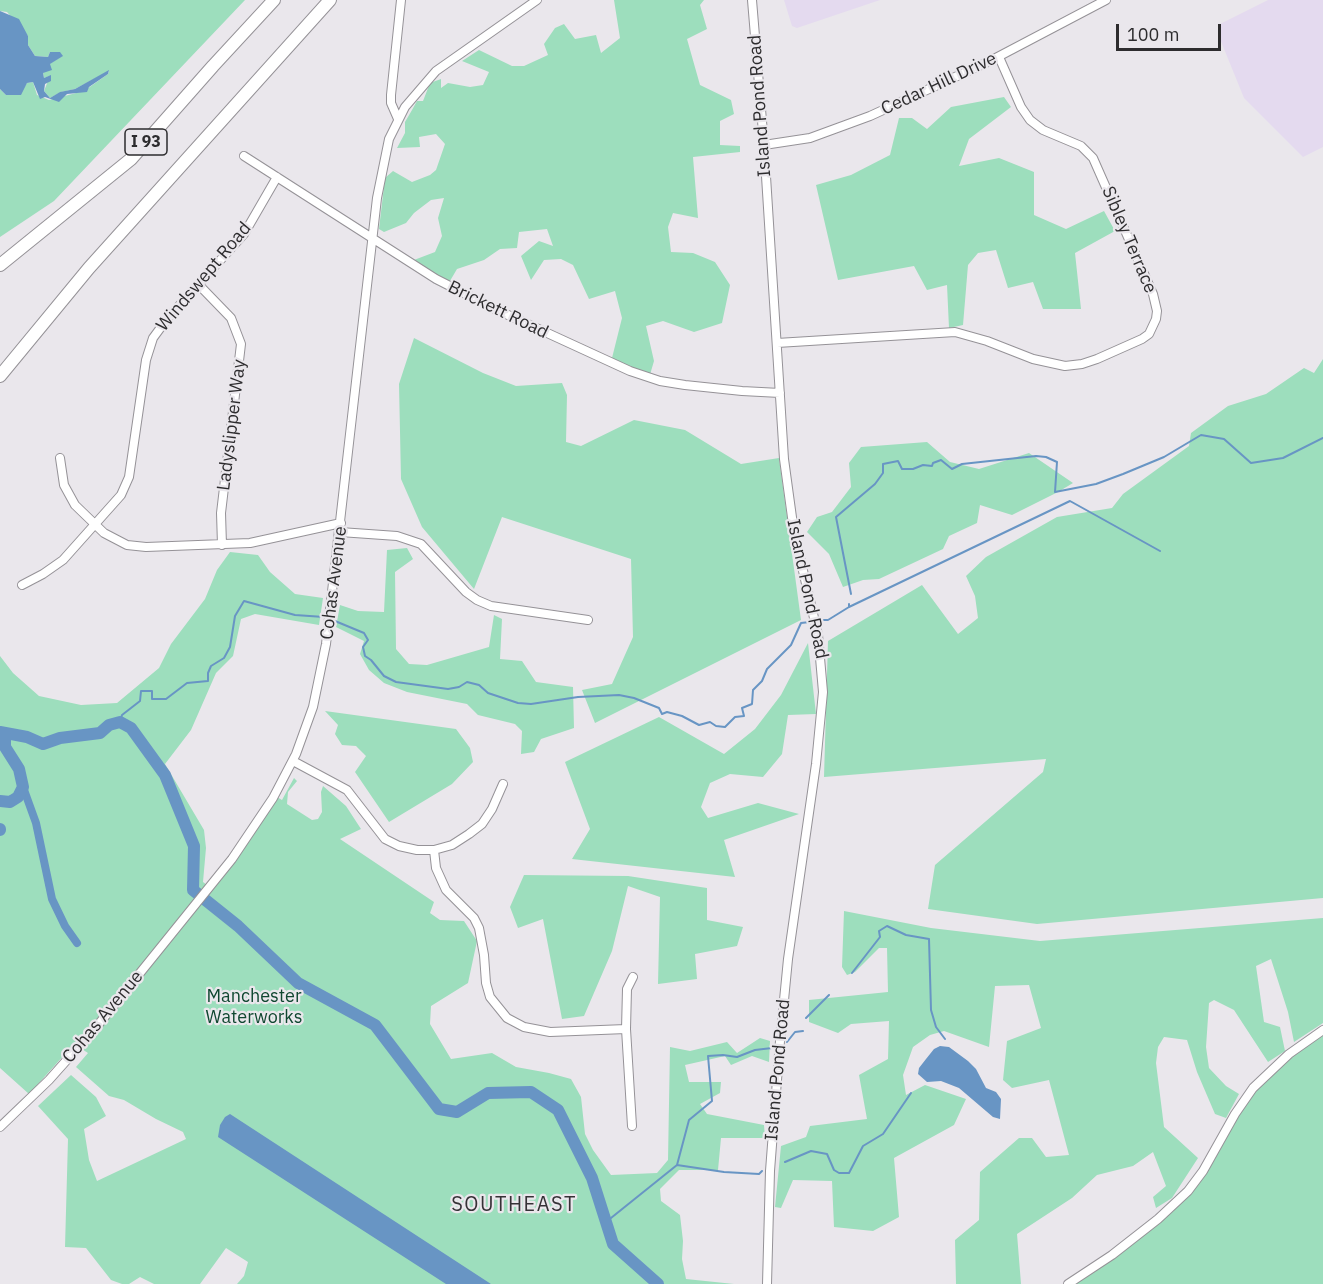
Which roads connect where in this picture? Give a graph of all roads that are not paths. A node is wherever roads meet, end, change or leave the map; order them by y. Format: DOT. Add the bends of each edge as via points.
graph roads {
  1 [pos="274,0"];
  2 [pos="330,0"];
  3 [pos="400,0"];
  4 [pos="537,0"];
  5 [pos="752,0"];
  6 [pos="1106,0"];
  7 [pos="999,57"];
  8 [pos="398,119"];
  9 [pos="764,145"];
  10 [pos="244,156"];
  11 [pos="277,177"];
  12 [pos="374,240"];
  13 [pos="0,265"];
  14 [pos="199,285"];
  15 [pos="777,343"];
  16 [pos="0,376"];
  17 [pos="780,393"];
  18 [pos="60,458"];
  19 [pos="94,525"];
  20 [pos="341,528"];
  21 [pos="222,545"];
  22 [pos="22,585"];
  23 [pos="588,620"];
  24 [pos="293,761"];
  25 [pos="503,784"];
  26 [pos="434,850"];
  27 [pos="633,977"];
  28 [pos="626,1029"];
  29 [pos="1323,1030"];
  30 [pos="632,1126"];
  31 [pos="0,1127"];
  32 [pos="766,1284"];
  33 [pos="1068,1284"];
  1 -- 13 [label="highway, I 93" via="131,159"];
  2 -- 16 [label="highway, I 93" via="89,268"];
  3 -- 8 [label="street" via="391,95"];
  4 -- 8 [label="street, Cohas Avenue" via="436,71"];
  5 -- 9 [label="street, Island Pond Road"];
  6 -- 7 [label="street, Cedar Hill Drive"];
  7 -- 9 [label="street, Cedar Hill Drive" via="836,129 810,138"];
  7 -- 15 [label="street, Sibley Terrace" via="1030,120 1043,130 1081,146 1093,158 1153,294 1157,311 1149,334 1097,359 1065,366 955,332"];
  8 -- 12 [label="street, Cohas Avenue" via="380,175"];
  9 -- 15 [label="street, Island Pond Road"];
  10 -- 11 [label="street, Brickett Road"];
  11 -- 12 [label="street, Brickett Road"];
  11 -- 14 [label="street, Windswept Road" via="244,234"];
  12 -- 17 [label="street, Brickett Road" via="472,298 645,377"];
  12 -- 20 [label="street, Cohas Avenue"];
  14 -- 19 [label="street, Windswept Road" via="153,338 146,360 129,477 121,495"];
  14 -- 21 [label="street, Ladyslipper Way" via="231,318 241,344 221,513"];
  15 -- 17 [label="street, Island Pond Road"];
  17 -- 32 [label="street, Island Pond Road" via="788,491 818,635 823,692 780,1041"];
  18 -- 19 [label="street" via="67,492"];
  19 -- 21 [label="street" via="112,539 137,547"];
  19 -- 22 [label="street, Windswept Road" via="55,567"];
  20 -- 21 [label="street"];
  20 -- 23 [label="street" via="397,536 421,544 466,592 491,606"];
  20 -- 24 [label="street, Cohas Avenue" via="319,683"];
  24 -- 26 [label="street" via="347,790 385,839 399,846"];
  24 -- 31 [label="street, Cohas Avenue" via="260,819 205,892 98,1025"];
  25 -- 26 [label="street" via="482,824 452,845"];
  26 -- 28 [label="street" via="436,868 447,890 479,928 490,997 507,1018 524,1027 549,1032"];
  27 -- 28 [label="street" via="627,989"];
  28 -- 30 [label="street"];
  29 -- 33 [label="street" via="1289,1054 1254,1088 1188,1191 1112,1255"];
}
